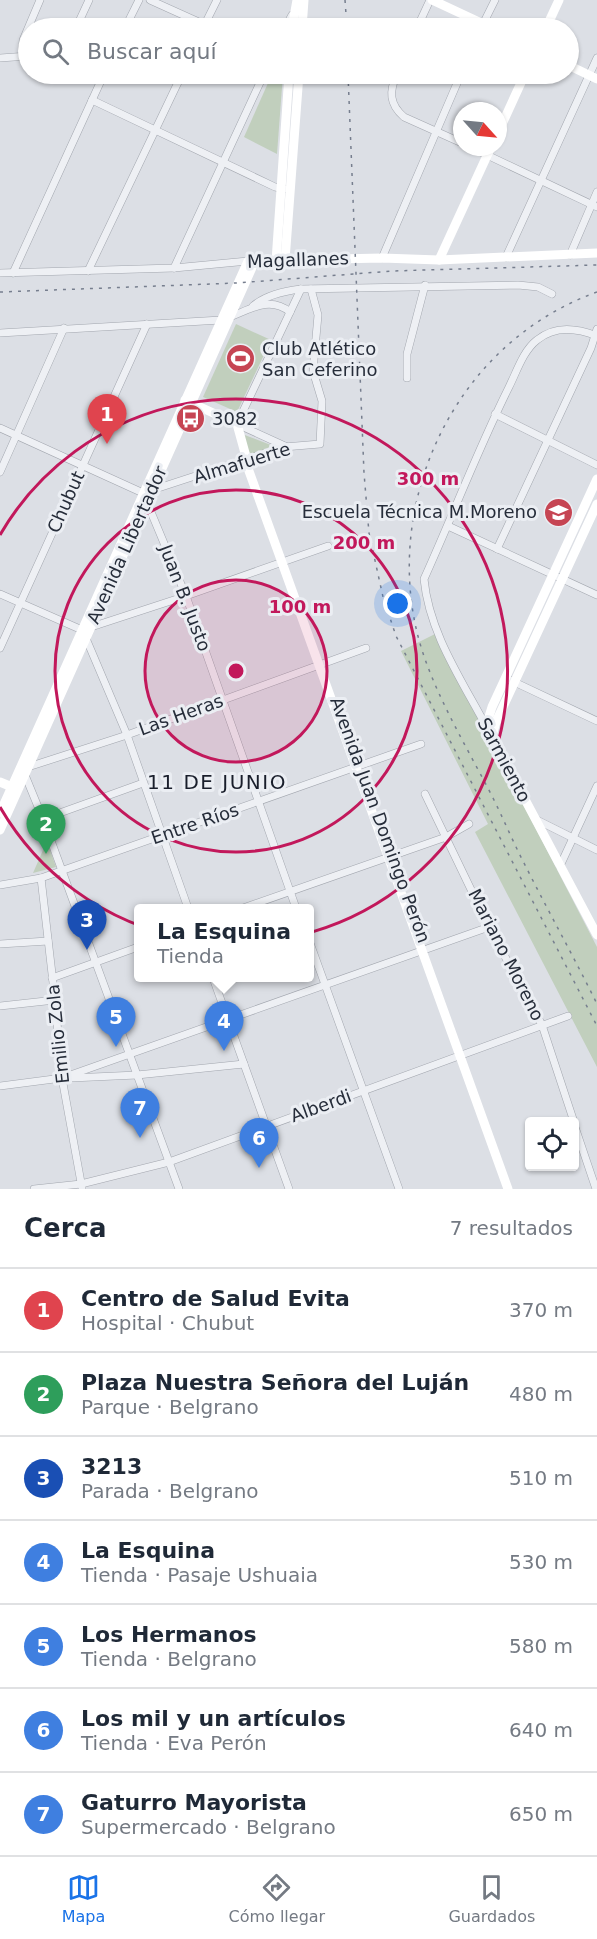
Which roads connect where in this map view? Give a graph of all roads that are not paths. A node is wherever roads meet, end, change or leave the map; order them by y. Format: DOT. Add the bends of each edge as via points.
graph roads {
  1 [pos="40,0"];
  2 [pos="89,0"];
  3 [pos="139,0"];
  4 [pos="150,0"];
  5 [pos="217,0"];
  6 [pos="295,0"];
  7 [pos="304,0"];
  8 [pos="431,0"];
  9 [pos="495,0"];
  10 [pos="559,0"];
  11 [pos="294,11"];
  12 [pos="32,18"];
  13 [pos="81,18"];
  14 [pos="130,18"];
  15 [pos="188,18"];
  16 [pos="210,18"];
  17 [pos="290,18"];
  18 [pos="293,18"];
  19 [pos="303,18"];
  20 [pos="422,18"];
  21 [pos="467,18"];
  22 [pos="488,18"];
  23 [pos="551,18"];
  24 [pos="18,57"];
  25 [pos="0,58"];
  26 [pos="597,58"];
  27 [pos="579,70"];
  28 [pos="593,77"];
  29 [pos="99,84"];
  30 [pos="177,84"];
  31 [pos="259,84"];
  32 [pos="289,84"];
  33 [pos="298,84"];
  34 [pos="394,84"];
  35 [pos="456,84"];
  36 [pos="520,84"];
  37 [pos="92,100"];
  38 [pos="507,113"];
  39 [pos="155,130"];
  40 [pos="435,131"];
  41 [pos="453,139"];
  42 [pos="487,156"];
  43 [pos="498,156"];
  44 [pos="224,162"];
  45 [pos="540,180"];
  46 [pos="286,189"];
  47 [pos="597,192"];
  48 [pos="594,205"];
  49 [pos="597,253"];
  50 [pos="570,255"];
  51 [pos="506,257"];
  52 [pos="382,258"];
  53 [pos="281,260"];
  54 [pos="439,260"];
  55 [pos="251,261"];
  56 [pos="174,268"];
  57 [pos="88,271"];
  58 [pos="0,273"];
  59 [pos="13,273"];
  60 [pos="425,285"];
  61 [pos="301,289"];
  62 [pos="311,289"];
  63 [pos="552,294"];
  64 [pos="253,306"];
  65 [pos="290,312"];
  66 [pos="225,319"];
  67 [pos="147,324"];
  68 [pos="64,328"];
  69 [pos="0,333"];
  70 [pos="596,334"];
  71 [pos="407,378"];
  72 [pos="188,401"];
  73 [pos="495,414"];
  74 [pos="237,424"];
  75 [pos="0,428"];
  76 [pos="17,435"];
  77 [pos="546,441"];
  78 [pos="286,447"];
  79 [pos="247,457"];
  80 [pos="597,465"];
  81 [pos="83,466"];
  82 [pos="0,472"];
  83 [pos="597,479"];
  84 [pos="147,495"];
  85 [pos="597,504"];
  86 [pos="448,526"];
  87 [pos="328,546"];
  88 [pos="497,549"];
  89 [pos="284,561"];
  90 [pos="557,577"];
  91 [pos="0,594"];
  92 [pos="597,595"];
  93 [pos="186,596"];
  94 [pos="21,603"];
  95 [pos="86,632"];
  96 [pos="0,648"];
  97 [pos="366,648"];
  98 [pos="321,664"];
  99 [pos="509,680"];
  100 [pos="223,700"];
  101 [pos="597,721"];
  102 [pos="486,726"];
  103 [pos="127,735"];
  104 [pos="492,736"];
  105 [pos="421,744"];
  106 [pos="358,766"];
  107 [pos="27,771"];
  108 [pos="0,782"];
  109 [pos="143,783"];
  110 [pos="597,786"];
  111 [pos="15,788"];
  112 [pos="425,794"];
  113 [pos="35,797"];
  114 [pos="259,801"];
  115 [pos="0,813"];
  116 [pos="43,819"];
  117 [pos="537,820"];
  118 [pos="469,824"];
  119 [pos="0,830"];
  120 [pos="162,836"];
  121 [pos="446,837"];
  122 [pos="573,839"];
  123 [pos="597,850"];
  124 [pos="391,856"];
  125 [pos="560,866"];
  126 [pos="62,871"];
  127 [pos="41,879"];
  128 [pos="0,885"];
  129 [pos="290,892"];
  130 [pos="186,904"];
  131 [pos="257,904"];
  132 [pos="295,904"];
  133 [pos="489,927"];
  134 [pos="597,935"];
  135 [pos="48,941"];
  136 [pos="0,944"];
  137 [pos="134,949"];
  138 [pos="424,950"];
  139 [pos="314,957"];
  140 [pos="96,963"];
  141 [pos="52,978"];
  142 [pos="215,982"];
  143 [pos="325,985"];
  144 [pos="55,1000"];
  145 [pos="0,1006"];
  146 [pos="568,1016"];
  147 [pos="229,1020"];
  148 [pos="542,1025"];
  149 [pos="130,1055"];
  150 [pos="462,1055"];
  151 [pos="244,1064"];
  152 [pos="137,1075"];
  153 [pos="62,1078"];
  154 [pos="0,1086"];
  155 [pos="363,1091"];
  156 [pos="572,1117"];
  157 [pos="267,1126"];
  158 [pos="579,1138"];
  159 [pos="170,1162"];
  160 [pos="82,1187"];
  161 [pos="34,1189"];
  162 [pos="179,1189"];
  163 [pos="289,1189"];
  164 [pos="399,1189"];
  165 [pos="508,1189"];
  166 [pos="513,1189"];
  167 [pos="596,1189"];
  1 -- 12 [label="street"];
  2 -- 13 [label="street"];
  3 -- 14 [label="street"];
  4 -- 15 [label="street"];
  5 -- 16 [label="street"];
  6 -- 11 [label="main road"];
  7 -- 19 [label="main road"];
  8 -- 20 [label="street"];
  8 -- 21 [label="main road"];
  9 -- 22 [label="street"];
  10 -- 23 [label="main road"];
  11 -- 17 [label="street"];
  11 -- 18 [label="main road"];
  24 -- 25 [label="street"];
  26 -- 28 [label="street"];
  27 -- 28 [label="main road"];
  28 -- 45 [label="street"];
  29 -- 37 [label="street"];
  30 -- 39 [label="street"];
  31 -- 44 [label="street"];
  32 -- 46 [label="main road"];
  33 -- 46 [label="main road"];
  34 -- 40 [label="street" via="393,104 404,117"];
  35 -- 40 [label="street"];
  36 -- 38 [label="main road"];
  37 -- 39 [label="street"];
  37 -- 59 [label="street"];
  39 -- 44 [label="street"];
  39 -- 57 [label="street"];
  40 -- 41 [label="street"];
  40 -- 52 [label="street"];
  42 -- 54 [label="main road"];
  43 -- 45 [label="street"];
  44 -- 46 [label="street"];
  44 -- 56 [label="street"];
  45 -- 48 [label="street"];
  45 -- 51 [label="street"];
  46 -- 53 [label="main road"];
  47 -- 48 [label="street"];
  48 -- 50 [label="street"];
  49 -- 50 [label="main road, Magallanes"];
  50 -- 51 [label="main road, Magallanes"];
  51 -- 54 [label="main road, Magallanes"];
  52 -- 53 [label="main road, Magallanes"];
  52 -- 54 [label="main road, Magallanes"];
  53 -- 55 [label="main road, Magallanes"];
  55 -- 56 [label="street, Magallanes"];
  55 -- 66 [label="main road, Avenida Libertador"];
  56 -- 57 [label="street, Magallanes"];
  57 -- 59 [label="street, Magallanes"];
  58 -- 59 [label="street, Magallanes"];
  60 -- 62 [label="street"];
  60 -- 63 [label="street" via="519,285 538,287"];
  60 -- 71 [label="street" via="407,354"];
  61 -- 62 [label="street"];
  61 -- 64 [label="street" via="260,300"];
  61 -- 65 [label="street"];
  62 -- 78 [label="street, Almafuerte" via="318,315 313,371 322,401 320,444"];
  64 -- 65 [label="street" via="271,304"];
  64 -- 66 [label="street"];
  65 -- 74 [label="street"];
  66 -- 67 [label="street"];
  66 -- 72 [label="main road, Avenida Libertador"];
  67 -- 68 [label="street"];
  67 -- 81 [label="street, Chubut"];
  68 -- 69 [label="street"];
  68 -- 76 [label="street"];
  70 -- 73 [label="street" via="563,329 535,341"];
  70 -- 77 [label="street"];
  72 -- 74 [label="main road"];
  72 -- 84 [label="main road, Avenida Libertador"];
  73 -- 77 [label="street"];
  73 -- 86 [label="street"];
  74 -- 78 [label="street"];
  74 -- 79 [label="main road, Avenida Juan Domingo Perón"];
  75 -- 76 [label="street"];
  76 -- 81 [label="street"];
  76 -- 82 [label="street"];
  77 -- 80 [label="street"];
  77 -- 88 [label="street"];
  78 -- 79 [label="street, Almafuerte"];
  79 -- 84 [label="street, Almafuerte"];
  79 -- 89 [label="main road, Avenida Juan Domingo Perón"];
  81 -- 84 [label="street"];
  81 -- 94 [label="street, Chubut"];
  83 -- 90 [label="main road"];
  84 -- 93 [label="street, Juan B. Justo"];
  84 -- 95 [label="main road, Avenida Libertador"];
  85 -- 90 [label="main road"];
  86 -- 88 [label="street"];
  86 -- 102 [label="street, Sarmiento" via="424,579 426,598 438,635"];
  87 -- 89 [label="street"];
  88 -- 90 [label="street"];
  89 -- 93 [label="street"];
  89 -- 98 [label="main road, Avenida Juan Domingo Perón"];
  90 -- 92 [label="street"];
  90 -- 99 [label="main road"];
  91 -- 94 [label="street"];
  93 -- 95 [label="street"];
  93 -- 100 [label="street, Juan B. Justo"];
  94 -- 95 [label="street"];
  94 -- 96 [label="street, Chubut"];
  95 -- 103 [label="street"];
  95 -- 107 [label="main road, Avenida Libertador"];
  95 -- 111 [label="main road, Avenida Libertador"];
  97 -- 98 [label="street, Las Heras"];
  98 -- 100 [label="street, Las Heras"];
  98 -- 106 [label="main road, Avenida Juan Domingo Perón"];
  99 -- 101 [label="street"];
  99 -- 102 [label="main road" via="487,717"];
  99 -- 104 [label="main road"];
  100 -- 103 [label="street, Las Heras"];
  100 -- 114 [label="street, Juan B. Justo"];
  102 -- 104 [label="main road, Sarmiento"];
  103 -- 107 [label="street, Las Heras"];
  103 -- 109 [label="street"];
  104 -- 117 [label="main road, Sarmiento"];
  105 -- 106 [label="street, Entre Ríos"];
  106 -- 114 [label="street, Entre Ríos"];
  106 -- 124 [label="main road, Avenida Juan Domingo Perón"];
  107 -- 111 [label="main road, Avenida Libertador"];
  107 -- 113 [label="street"];
  108 -- 111 [label="main road"];
  109 -- 116 [label="street"];
  109 -- 120 [label="street"];
  110 -- 122 [label="street"];
  111 -- 113 [label="street"];
  111 -- 115 [label="main road, Avenida Libertador"];
  111 -- 119 [label="main road, Avenida Libertador"];
  112 -- 121 [label="street, Mariano Moreno"];
  113 -- 116 [label="street"];
  114 -- 120 [label="street, Entre Ríos"];
  114 -- 129 [label="street, Juan B. Justo"];
  116 -- 126 [label="street"];
  117 -- 122 [label="street"];
  117 -- 125 [label="main road, Sarmiento"];
  118 -- 121 [label="street"];
  120 -- 126 [label="street, Entre Ríos"];
  120 -- 130 [label="street"];
  121 -- 124 [label="street"];
  121 -- 133 [label="street, Mariano Moreno"];
  122 -- 123 [label="street"];
  122 -- 125 [label="street"];
  124 -- 129 [label="street"];
  124 -- 138 [label="main road, Avenida Juan Domingo Perón"];
  125 -- 134 [label="main road, Sarmiento"];
  126 -- 127 [label="street, Entre Ríos"];
  126 -- 140 [label="street"];
  127 -- 128 [label="street, Entre Ríos"];
  127 -- 135 [label="street, Emilio Zola"];
  129 -- 131 [label="street"];
  129 -- 132 [label="street, Juan B. Justo"];
  133 -- 138 [label="street"];
  133 -- 148 [label="street, Mariano Moreno"];
  135 -- 136 [label="street"];
  135 -- 141 [label="street, Emilio Zola"];
  137 -- 140 [label="street"];
  138 -- 143 [label="street"];
  138 -- 150 [label="main road, Avenida Juan Domingo Perón"];
  139 -- 143 [label="street"];
  140 -- 141 [label="street"];
  140 -- 149 [label="street"];
  141 -- 144 [label="street, Emilio Zola"];
  142 -- 147 [label="street"];
  143 -- 147 [label="street"];
  143 -- 155 [label="street"];
  144 -- 145 [label="street"];
  144 -- 153 [label="street, Emilio Zola"];
  146 -- 148 [label="street, Alberdi"];
  147 -- 149 [label="street"];
  147 -- 151 [label="street"];
  148 -- 150 [label="street, Alberdi"];
  148 -- 156 [label="street, Mariano Moreno"];
  149 -- 152 [label="street"];
  149 -- 153 [label="street"];
  150 -- 155 [label="street, Alberdi"];
  150 -- 165 [label="main road, Avenida Juan Domingo Perón"];
  150 -- 166 [label="main road, Avenida Juan Domingo Perón"];
  151 -- 152 [label="street"];
  151 -- 157 [label="street"];
  152 -- 153 [label="street"];
  152 -- 159 [label="street"];
  153 -- 154 [label="street"];
  153 -- 160 [label="street, Emilio Zola"];
  155 -- 157 [label="street, Alberdi"];
  155 -- 164 [label="street"];
  157 -- 159 [label="street, Alberdi"];
  157 -- 163 [label="street"];
  158 -- 167 [label="street, Mariano Moreno"];
  159 -- 160 [label="street, Alberdi"];
  159 -- 162 [label="street"];
  160 -- 161 [label="street, Alberdi"];
}
